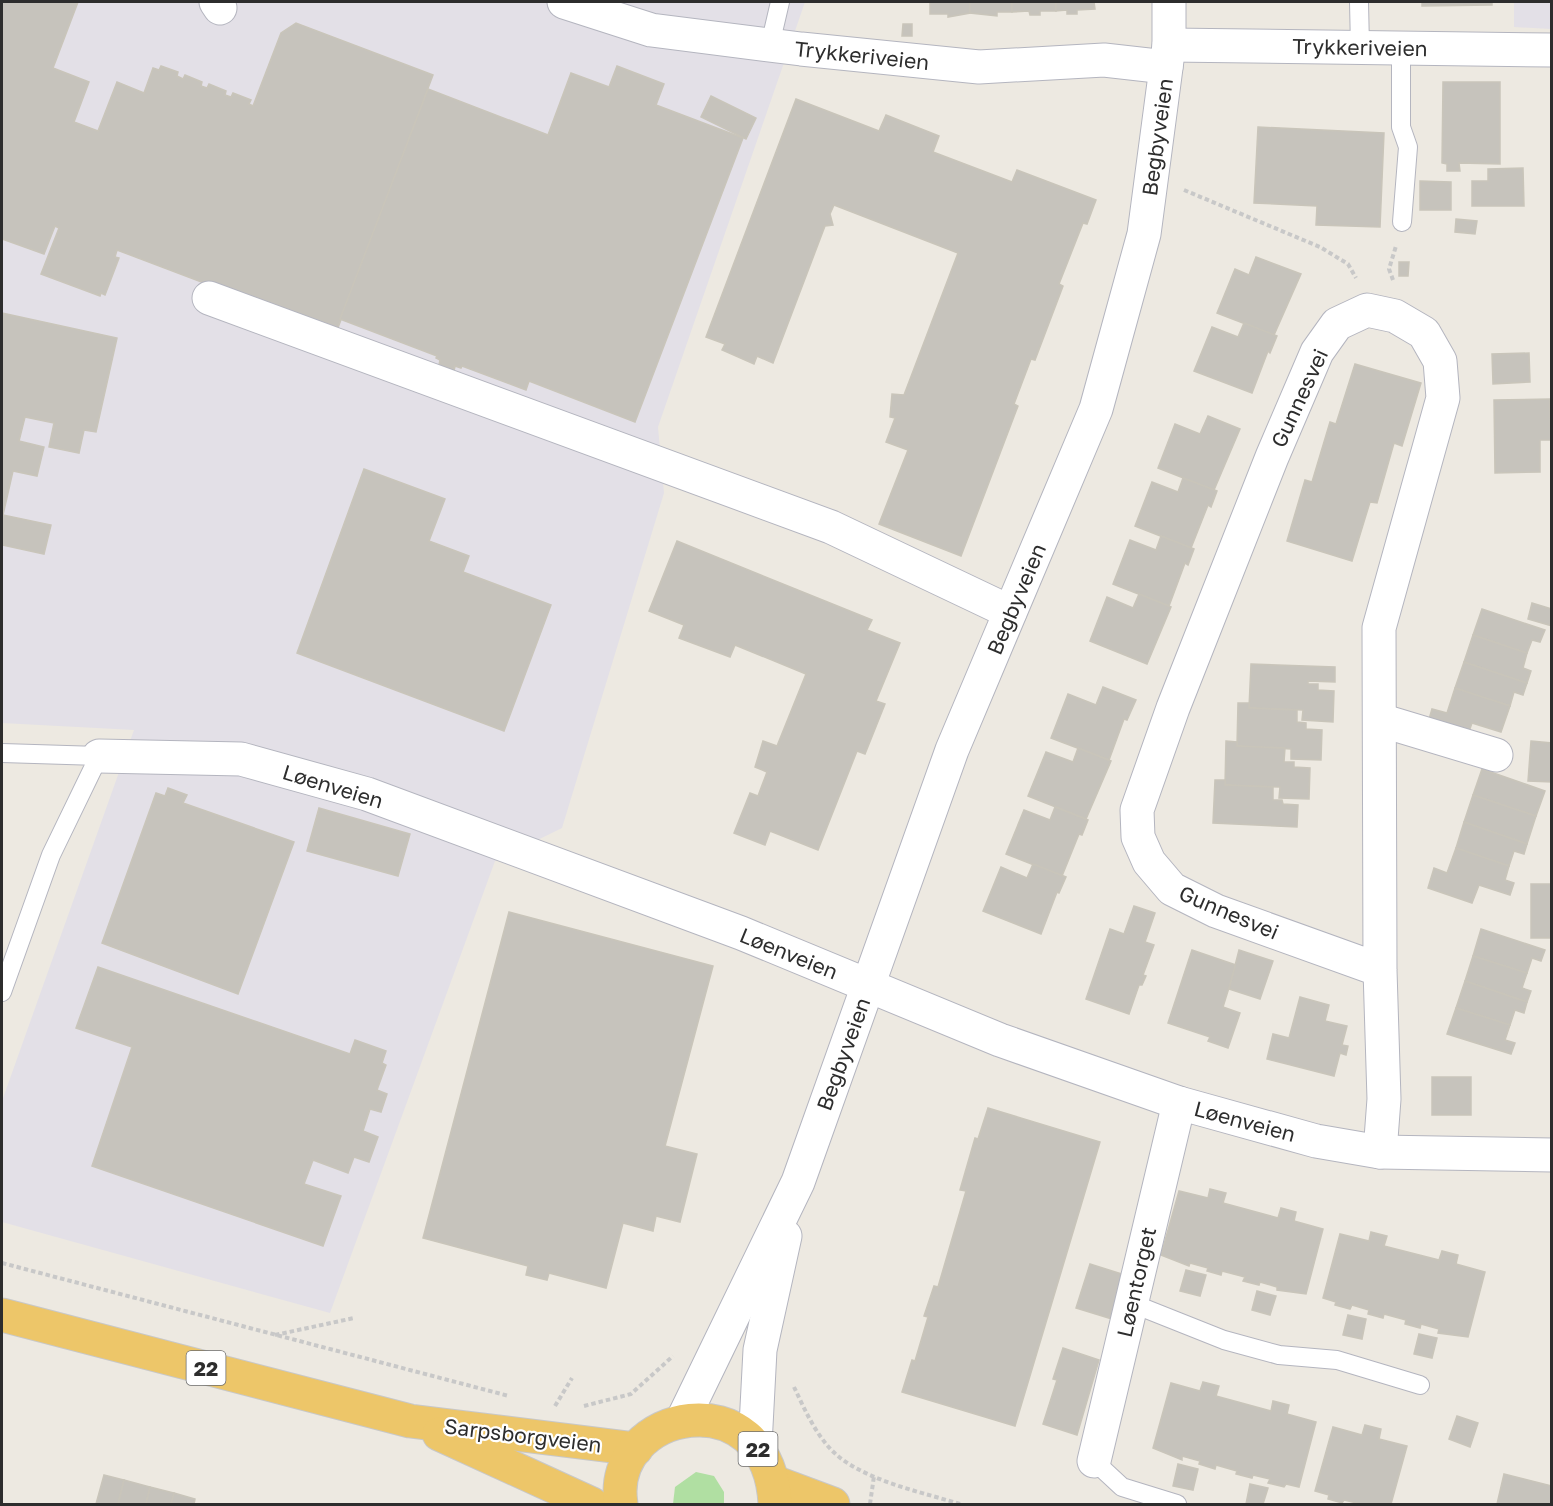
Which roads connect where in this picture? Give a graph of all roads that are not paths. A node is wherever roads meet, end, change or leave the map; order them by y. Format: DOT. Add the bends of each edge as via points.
graph roads {
  1 [pos="564,2"];
  2 [pos="780,2"];
  3 [pos="1169,2"];
  4 [pos="1359,2"];
  5 [pos="770,45"];
  6 [pos="1360,47"];
  7 [pos="1401,47"];
  8 [pos="1551,50"];
  9 [pos="1167,56"];
  10 [pos="1402,222"];
  11 [pos="209,298"];
  12 [pos="1010,612"];
  13 [pos="1380,720"];
  14 [pos="2,753"];
  15 [pos="1496,755"];
  16 [pos="99,756"];
  17 [pos="1380,970"];
  18 [pos="867,986"];
  19 [pos="2,992"];
  20 [pos="1179,1103"];
  21 [pos="1380,1152"];
  22 [pos="1551,1155"];
  23 [pos="798,1182"];
  24 [pos="1131,1303"];
  25 [pos="2,1315"];
  26 [pos="1420,1385"];
  27 [pos="682,1420"];
  28 [pos="410,1421"];
  29 [pos="755,1444"];
  30 [pos="636,1449"];
  31 [pos="1094,1461"];
  32 [pos="775,1493"];
  33 [pos="592,1504"];
  34 [pos="621,1504"];
  35 [pos="833,1504"];
  36 [pos="1176,1504"];
  1 -- 5 [label="street, Trykkeriveien" via="651,30"];
  2 -- 5 [label="lane"];
  3 -- 9 [label="street, Begbyveien"];
  4 -- 6 [label="lane"];
  5 -- 9 [label="street, Trykkeriveien" via="979,67"];
  6 -- 7 [label="street, Trykkeriveien"];
  6 -- 9 [label="street, Trykkeriveien"];
  7 -- 8 [label="street, Trykkeriveien"];
  7 -- 10 [label="lane" via="1401,127 1408,147"];
  9 -- 12 [label="street, Begbyveien" via="1144,234 1096,409"];
  11 -- 12 [label="street" via="831,527"];
  12 -- 18 [label="street, Begbyveien" via="952,750"];
  13 -- 15 [label="street"];
  13 -- 17 [label="street"];
  13 -- 17 [label="street, Gunnesvei" via="1379,628 1443,398 1440,361 1424,333 1395,316 1367,310 1337,324 1317,352 1173,708 1137,810 1138,837 1149,862 1172,889 1216,911"];
  14 -- 16 [label="lane"];
  16 -- 18 [label="street, Løenveien" via="241,759 367,794 741,933"];
  16 -- 19 [label="lane" via="51,855"];
  17 -- 21 [label="street" via="1384,1099"];
  18 -- 20 [label="street, Løenveien" via="993,1037"];
  18 -- 23 [label="street, Begbyveien"];
  20 -- 21 [label="street, Løenveien" via="1316,1141"];
  20 -- 24 [label="street, Løentorget"];
  21 -- 22 [label="street, Løenveien"];
  23 -- 27 [label="street, Begbyveien"];
  23 -- 29 [label="street, Begbyveien" via="760,1350"];
  24 -- 26 [label="lane" via="1224,1340 1279,1354 1337,1360"];
  24 -- 31 [label="street, Løentorget"];
  25 -- 28 [label="highway, Sarpsborgveien / 22"];
  27 -- 29 [label="highway, 22" via="717,1422 734,1428"];
  27 -- 30 [label="highway, 22" via="649,1436"];
  28 -- 30 [label="highway, Sarpsborgveien / 22"];
  28 -- 33 [label="highway, Sarpsborgveien / 22"];
  29 -- 32 [label="highway, 22" via="767,1462"];
  30 -- 34 [label="highway, 22" via="624,1471"];
  31 -- 36 [label="lane" via="1122,1487"];
  32 -- 35 [label="highway, 22"];
}
